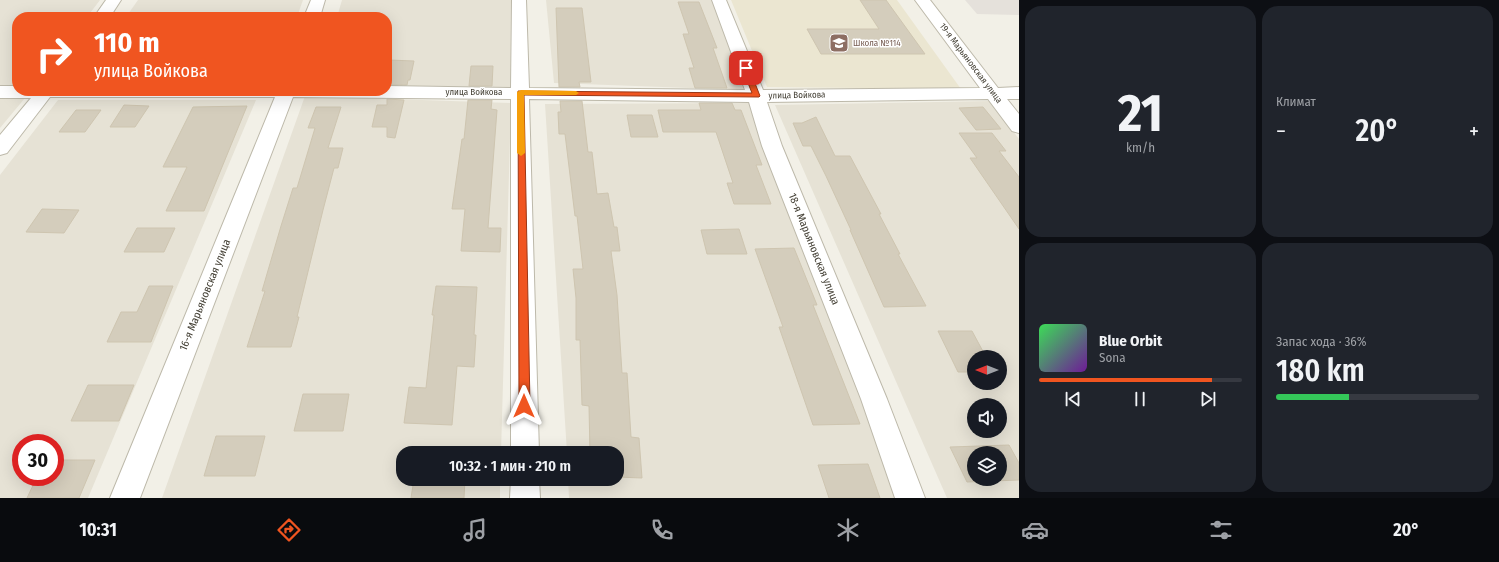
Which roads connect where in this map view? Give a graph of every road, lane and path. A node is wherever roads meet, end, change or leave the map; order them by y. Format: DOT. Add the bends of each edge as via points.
graph roads {
  1 [pos="114,0"];
  2 [pos="318,0"];
  3 [pos="519,0"];
  4 [pos="719,0"];
  5 [pos="922,0"];
  6 [pos="106,12"];
  7 [pos="314,12"];
  8 [pos="392,91"];
  9 [pos="0,92"];
  10 [pos="12,92"];
  11 [pos="521,92"];
  12 [pos="994,93"];
  13 [pos="1019,93"];
  14 [pos="43,96"];
  15 [pos="284,96"];
  16 [pos="756,96"];
  17 [pos="1019,127"];
  18 [pos="0,148"];
  19 [pos="525,446"];
  20 [pos="525,486"];
  21 [pos="125,498"];
  22 [pos="525,498"];
  23 [pos="910,498"];
  1 -- 6 [label="street"];
  2 -- 7 [label="street"];
  3 -- 11 [label="street"];
  4 -- 16 [label="street, 18-я Марьяновская улица"];
  5 -- 12 [label="street, 19-я Марьяновская улица"];
  8 -- 11 [label="street, улица Войкова"];
  9 -- 10 [label="street, улица Войкова"];
  11 -- 16 [label="street, улица Войкова"];
  11 -- 19 [label="street"];
  12 -- 13 [label="street, улица Войкова"];
  12 -- 16 [label="street, улица Войкова"];
  12 -- 17 [label="street, 19-я Марьяновская улица"];
  14 -- 18 [label="street"];
  15 -- 21 [label="street, 16-я Марьяновская улица"];
  16 -- 23 [label="street, 18-я Марьяновская улица" via="772,146 874,400"];
  20 -- 22 [label="street"];
}
